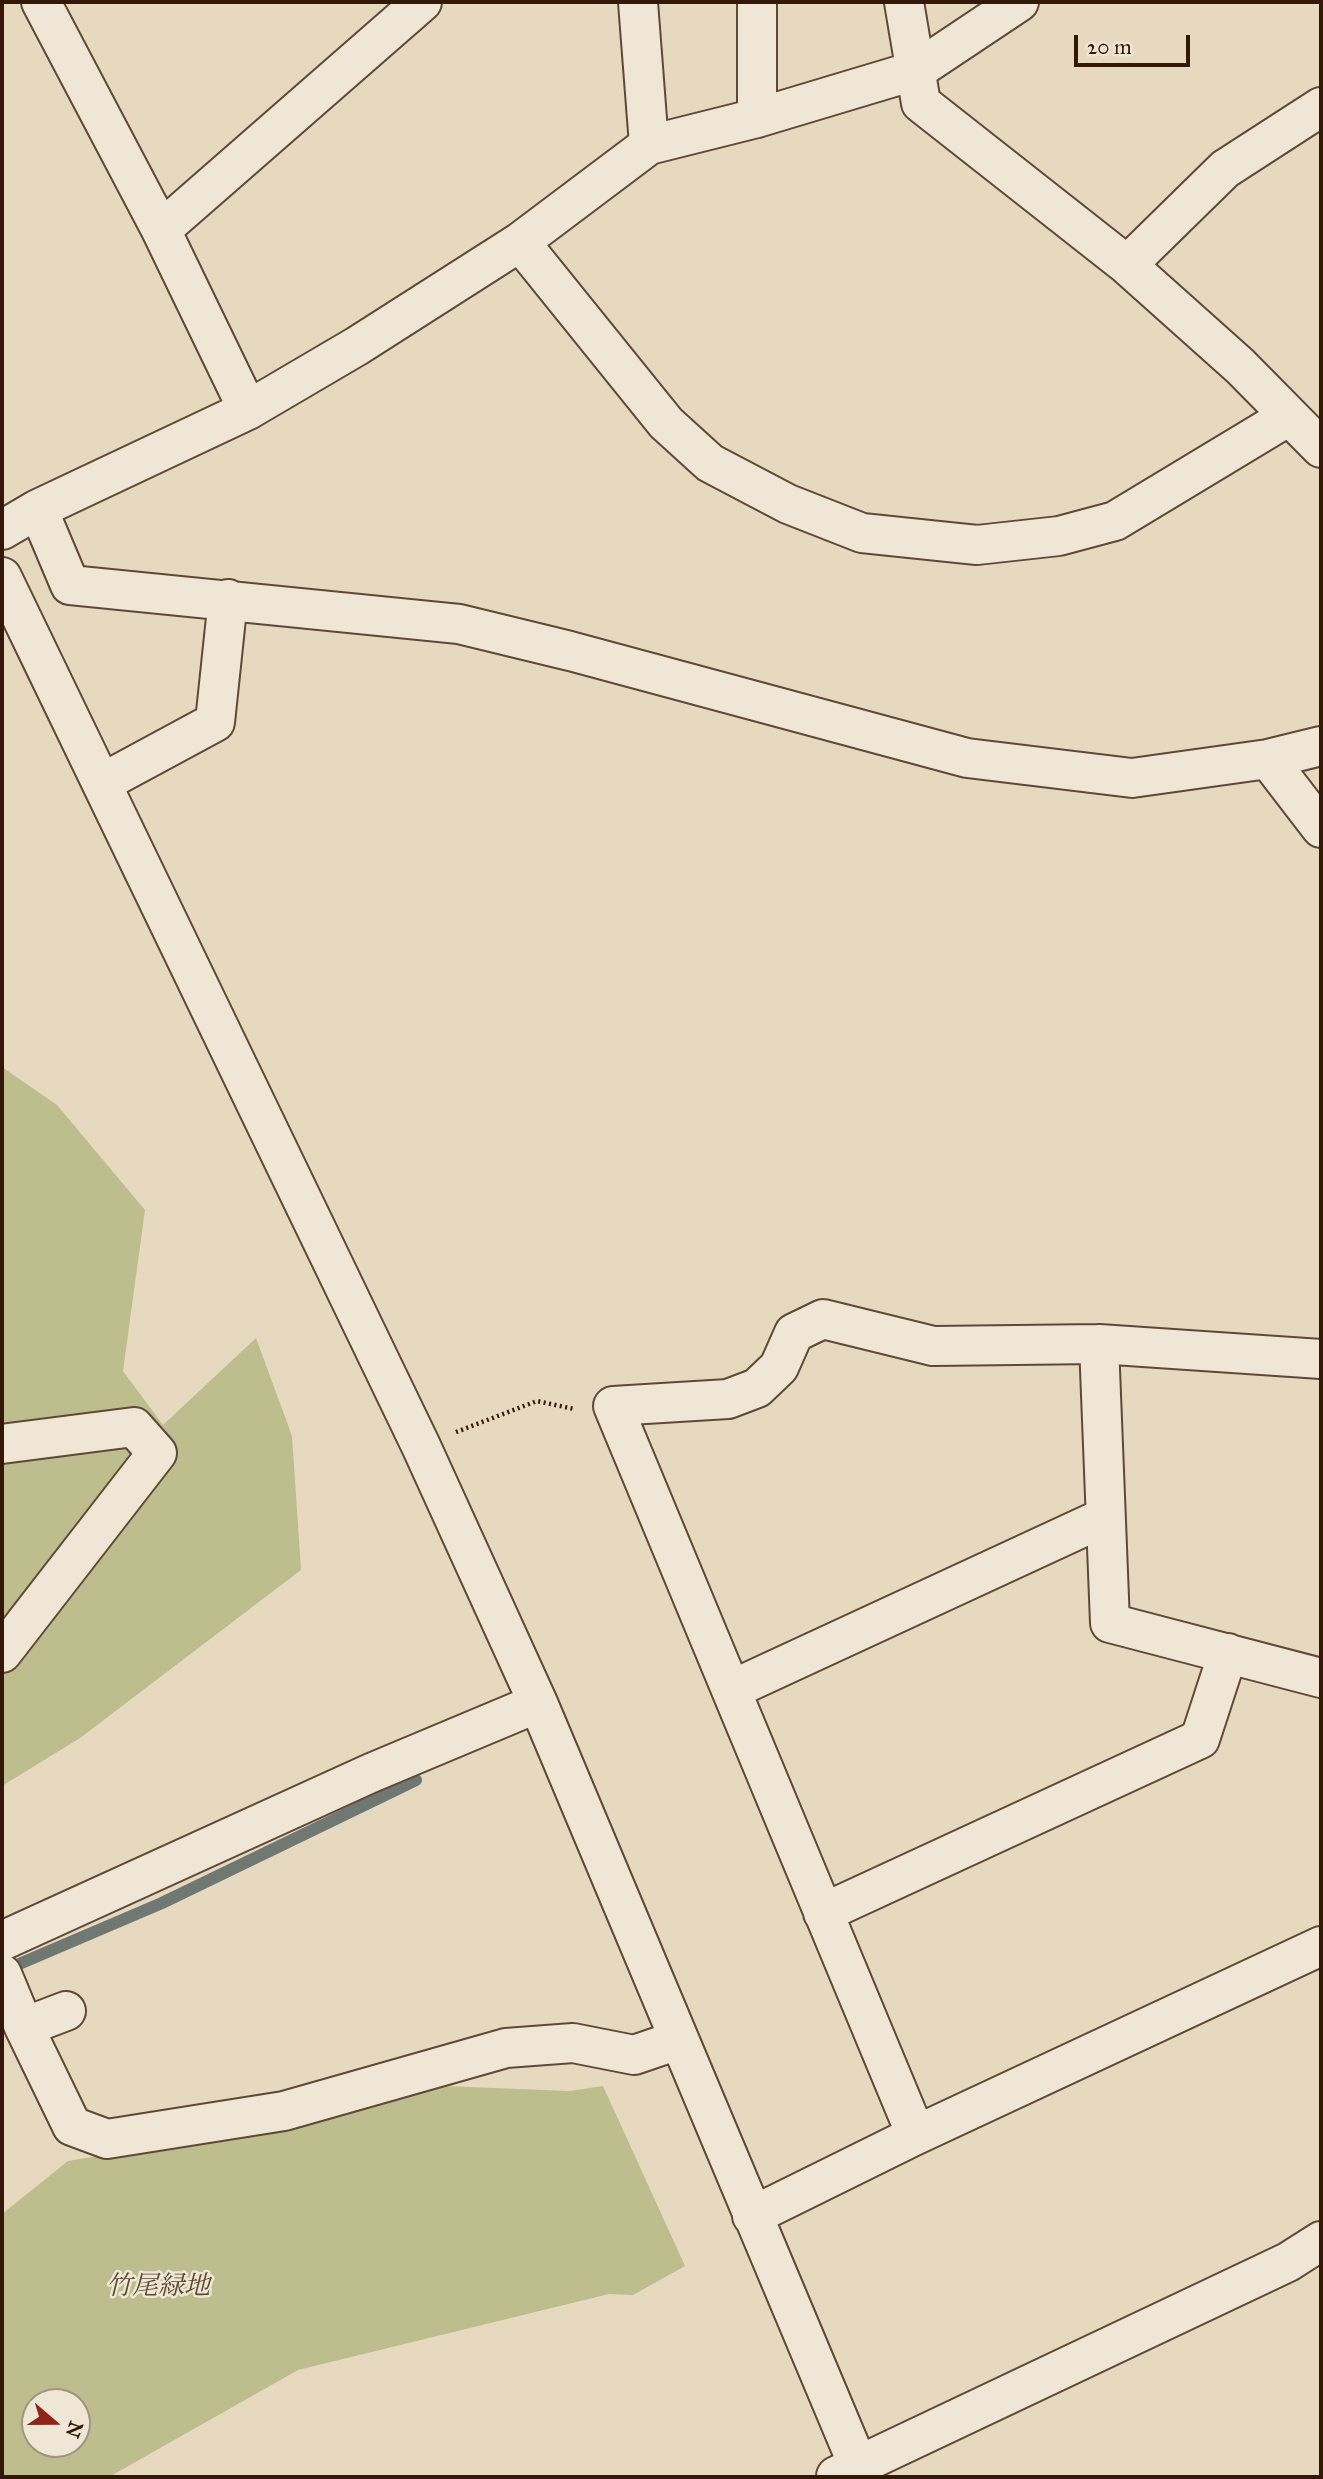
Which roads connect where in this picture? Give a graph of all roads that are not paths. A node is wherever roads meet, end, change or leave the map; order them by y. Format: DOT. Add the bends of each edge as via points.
graph roads {
  1 [pos="41,2"];
  2 [pos="422,2"];
  3 [pos="638,2"];
  4 [pos="757,2"];
  5 [pos="904,2"];
  6 [pos="1018,2"];
  7 [pos="917,70"];
  8 [pos="1321,107"];
  9 [pos="757,118"];
  10 [pos="649,145"];
  11 [pos="161,230"];
  12 [pos="520,242"];
  13 [pos="1127,265"];
  14 [pos="248,410"];
  15 [pos="1289,416"];
  16 [pos="1321,448"];
  17 [pos="38,509"];
  18 [pos="2,530"];
  19 [pos="2,577"];
  20 [pos="228,599"];
  21 [pos="1321,746"];
  22 [pos="1268,759"];
  23 [pos="102,783"];
  24 [pos="1321,828"];
  25 [pos="1100,1344"];
  26 [pos="1321,1359"];
  27 [pos="2,1444"];
  28 [pos="1105,1517"];
  29 [pos="2,1653"];
  30 [pos="1228,1653"];
  31 [pos="1321,1678"];
  32 [pos="731,1690"];
  33 [pos="538,1703"];
  34 [pos="823,1913"];
  35 [pos="2,1941"];
  36 [pos="1321,1946"];
  37 [pos="2,1974"];
  38 [pos="66,2011"];
  39 [pos="24,2027"];
  40 [pos="678,2040"];
  41 [pos="916,2135"];
  42 [pos="752,2216"];
  43 [pos="1321,2241"];
  44 [pos="850,2475"];
  1 -- 11 [label="street"];
  2 -- 11 [label="street"];
  3 -- 10 [label="street"];
  4 -- 9 [label="street"];
  5 -- 7 [label="street"];
  6 -- 7 [label="street"];
  7 -- 9 [label="street"];
  7 -- 13 [label="street" via="921,103"];
  8 -- 13 [label="street" via="1225,169"];
  9 -- 10 [label="street"];
  10 -- 12 [label="street"];
  11 -- 14 [label="street"];
  12 -- 14 [label="street"];
  12 -- 15 [label="street" via="666,423 710,463 788,504 862,533 977,545 1059,536 1115,522"];
  13 -- 15 [label="street"];
  14 -- 17 [label="street"];
  15 -- 16 [label="street"];
  17 -- 18 [label="street"];
  17 -- 20 [label="street" via="70,584"];
  19 -- 23 [label="street"];
  20 -- 22 [label="street" via="459,624 967,758 1132,778"];
  20 -- 23 [label="street" via="215,722"];
  21 -- 22 [label="street"];
  22 -- 24 [label="street"];
  23 -- 33 [label="street" via="421,1446"];
  25 -- 26 [label="street"];
  25 -- 28 [label="street"];
  25 -- 32 [label="street" via="933,1346 823,1319 794,1333 779,1367 757,1388 728,1399 613,1406"];
  27 -- 29 [label="street" via="135,1427 157,1453"];
  28 -- 30 [label="street" via="1110,1623"];
  28 -- 32 [label="street"];
  30 -- 31 [label="street"];
  30 -- 34 [label="street" via="1200,1739"];
  32 -- 34 [label="street"];
  33 -- 35 [label="street" via="371,1773"];
  33 -- 40 [label="street"];
  34 -- 41 [label="street"];
  36 -- 41 [label="street"];
  37 -- 39 [label="street"];
  38 -- 39 [label="street"];
  39 -- 40 [label="street" via="72,2126 107,2139 284,2111 506,2048 573,2043 634,2055"];
  40 -- 42 [label="street"];
  41 -- 42 [label="street"];
  42 -- 44 [label="street"];
  43 -- 44 [label="street" via="1288,2262"];
}
